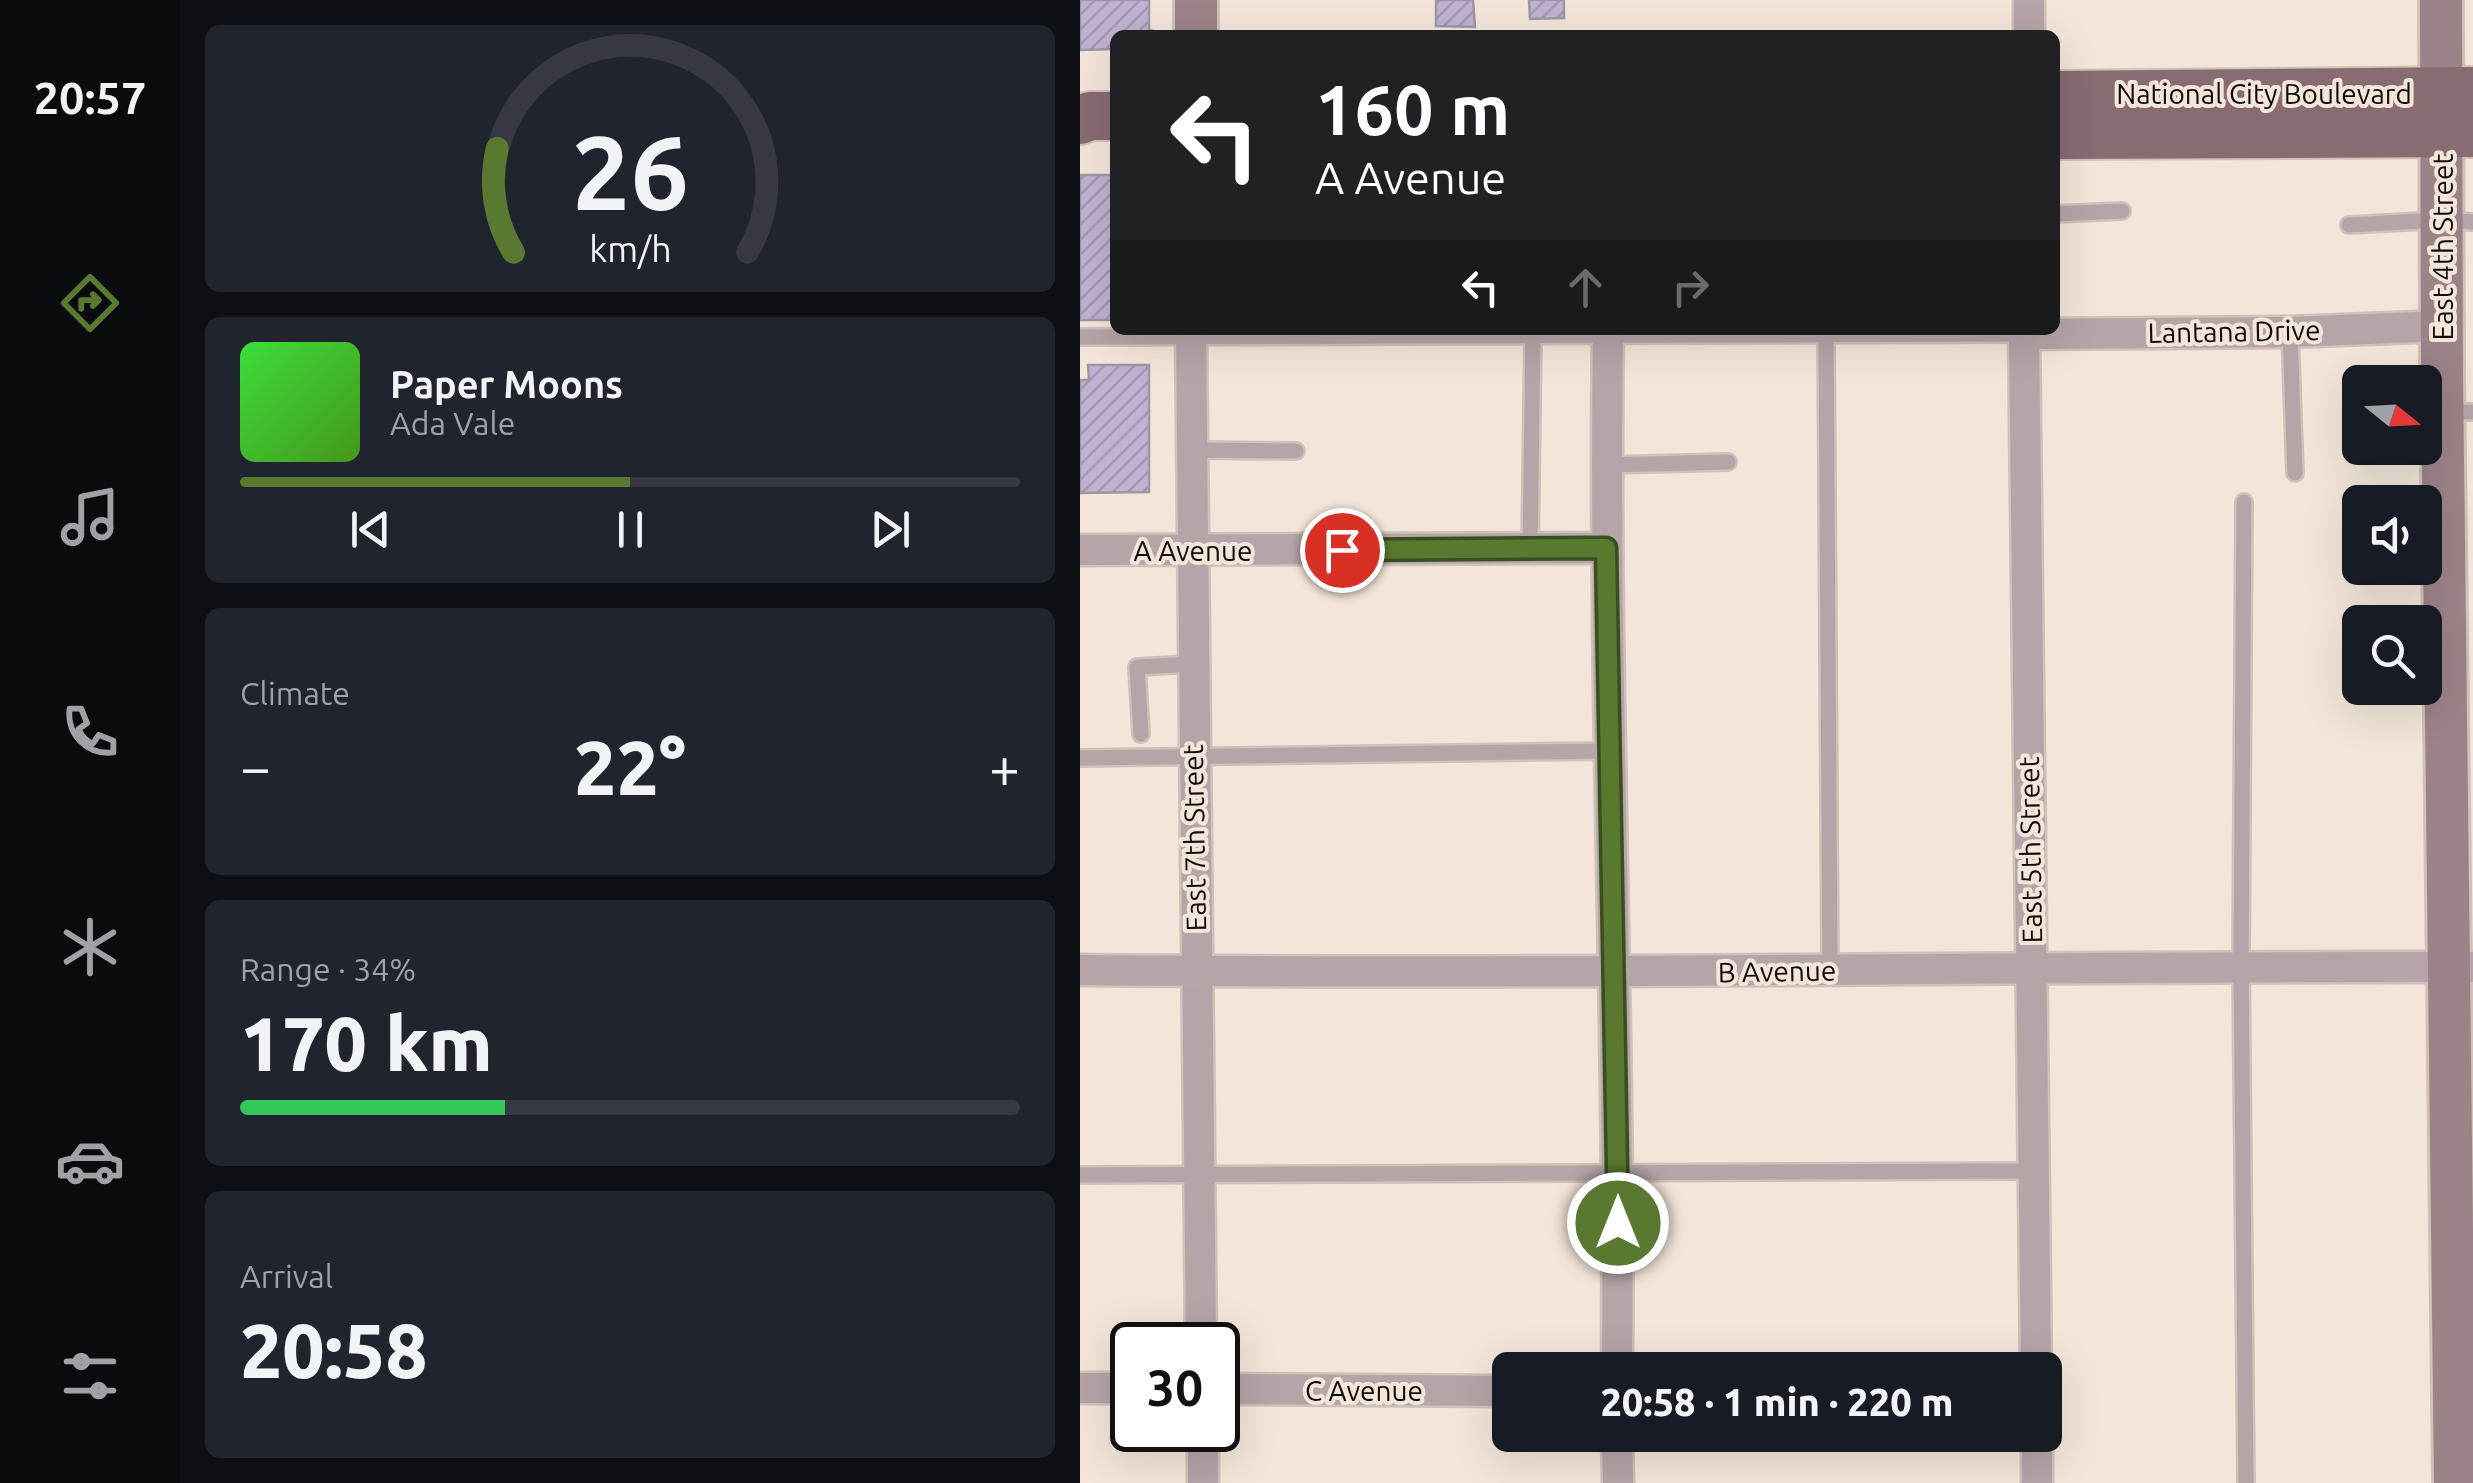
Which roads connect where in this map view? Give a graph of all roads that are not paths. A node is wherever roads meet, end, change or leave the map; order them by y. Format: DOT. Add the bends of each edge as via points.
graph roads {
  1 [pos="1196,0"];
  2 [pos="2029,0"];
  3 [pos="2441,0"];
  4 [pos="1196,30"];
  5 [pos="2029,30"];
  6 [pos="2060,95"];
  7 [pos="1110,97"];
  8 [pos="1080,98"];
  9 [pos="2457,112"];
  10 [pos="1110,116"];
  11 [pos="1080,120"];
  12 [pos="2060,135"];
  13 [pos="1110,139"];
  14 [pos="1080,140"];
  15 [pos="2122,210"];
  16 [pos="2060,214"];
  17 [pos="2457,221"];
  18 [pos="2349,225"];
  19 [pos="2443,326"];
  20 [pos="2060,332"];
  21 [pos="2290,332"];
  22 [pos="1154,335"];
  23 [pos="1191,335"];
  24 [pos="1362,335"];
  25 [pos="1558,335"];
  26 [pos="1608,335"];
  27 [pos="1826,335"];
  28 [pos="2024,335"];
  29 [pos="1533,336"];
  30 [pos="1080,337"];
  31 [pos="2452,400"];
  32 [pos="1192,450"];
  33 [pos="1296,451"];
  34 [pos="1728,462"];
  35 [pos="1607,465"];
  36 [pos="2295,473"];
  37 [pos="2244,502"];
  38 [pos="1606,548"];
  39 [pos="1530,549"];
  40 [pos="1080,550"];
  41 [pos="1192,551"];
  42 [pos="1192,664"];
  43 [pos="1141,734"];
  44 [pos="1608,751"];
  45 [pos="1080,758"];
  46 [pos="1194,759"];
  47 [pos="2032,966"];
  48 [pos="2241,966"];
  49 [pos="2462,967"];
  50 [pos="1080,970"];
  51 [pos="1830,970"];
  52 [pos="1196,971"];
  53 [pos="1616,973"];
  54 [pos="2034,1171"];
  55 [pos="1618,1175"];
  56 [pos="1080,1176"];
  57 [pos="1197,1176"];
  58 [pos="1200,1322"];
  59 [pos="1617,1352"];
  60 [pos="2036,1352"];
  61 [pos="1080,1388"];
  62 [pos="1110,1388"];
  63 [pos="1240,1389"];
  64 [pos="1492,1391"];
  65 [pos="1203,1452"];
  66 [pos="1617,1452"];
  67 [pos="2037,1452"];
  68 [pos="1203,1483"];
  69 [pos="1618,1483"];
  70 [pos="2038,1483"];
  71 [pos="2246,1483"];
  72 [pos="2455,1483"];
  1 -- 4 [label="street"];
  2 -- 5 [label="street"];
  3 -- 9 [label="street, East 4th Street"];
  6 -- 9 [label="main road, National City Boulevard"];
  7 -- 8 [label="main road"];
  9 -- 12 [label="main road, National City Boulevard"];
  9 -- 17 [label="street, East 4th Street"];
  10 -- 11 [label="main road"];
  13 -- 14 [label="main road"];
  15 -- 16 [label="lane"];
  17 -- 18 [label="lane"];
  17 -- 19 [label="street, East 4th Street"];
  19 -- 21 [label="street, Lantana Drive"];
  19 -- 31 [label="street, East 4th Street"];
  20 -- 21 [label="street, Lantana Drive"];
  21 -- 36 [label="lane"];
  22 -- 30 [label="lane"];
  23 -- 32 [label="street, East 7th Street"];
  24 -- 29 [label="lane"];
  25 -- 29 [label="lane"];
  26 -- 35 [label="street"];
  27 -- 51 [label="lane"];
  28 -- 47 [label="street, East 5th Street"];
  29 -- 39 [label="lane"];
  31 -- 49 [label="street, East 4th Street"];
  32 -- 33 [label="lane"];
  32 -- 41 [label="street, East 7th Street"];
  34 -- 35 [label="lane"];
  35 -- 38 [label="street"];
  37 -- 48 [label="lane"];
  38 -- 39 [label="street, A Avenue"];
  38 -- 44 [label="street"];
  39 -- 41 [label="street, A Avenue"];
  40 -- 41 [label="street, A Avenue"];
  41 -- 42 [label="street, East 7th Street"];
  42 -- 43 [label="lane" via="1137,666"];
  42 -- 46 [label="street, East 7th Street"];
  44 -- 46 [label="lane"];
  44 -- 53 [label="street"];
  45 -- 46 [label="lane"];
  46 -- 52 [label="street, East 7th Street"];
  47 -- 48 [label="street, B Avenue"];
  47 -- 51 [label="street, B Avenue"];
  47 -- 54 [label="street, East 5th Street"];
  48 -- 49 [label="street, B Avenue"];
  48 -- 71 [label="lane"];
  49 -- 72 [label="street, East 4th Street"];
  50 -- 52 [label="street, B Avenue"];
  51 -- 53 [label="street, B Avenue"];
  52 -- 53 [label="street, B Avenue"];
  52 -- 57 [label="street, East 7th Street"];
  53 -- 55 [label="street"];
  54 -- 55 [label="lane"];
  54 -- 60 [label="street, East 5th Street"];
  55 -- 57 [label="lane"];
  55 -- 59 [label="street"];
  56 -- 57 [label="lane"];
  57 -- 58 [label="street, East 7th Street"];
  61 -- 62 [label="street"];
  63 -- 64 [label="street, C Avenue"];
  65 -- 68 [label="street"];
  66 -- 69 [label="street"];
  67 -- 70 [label="street"];
}
